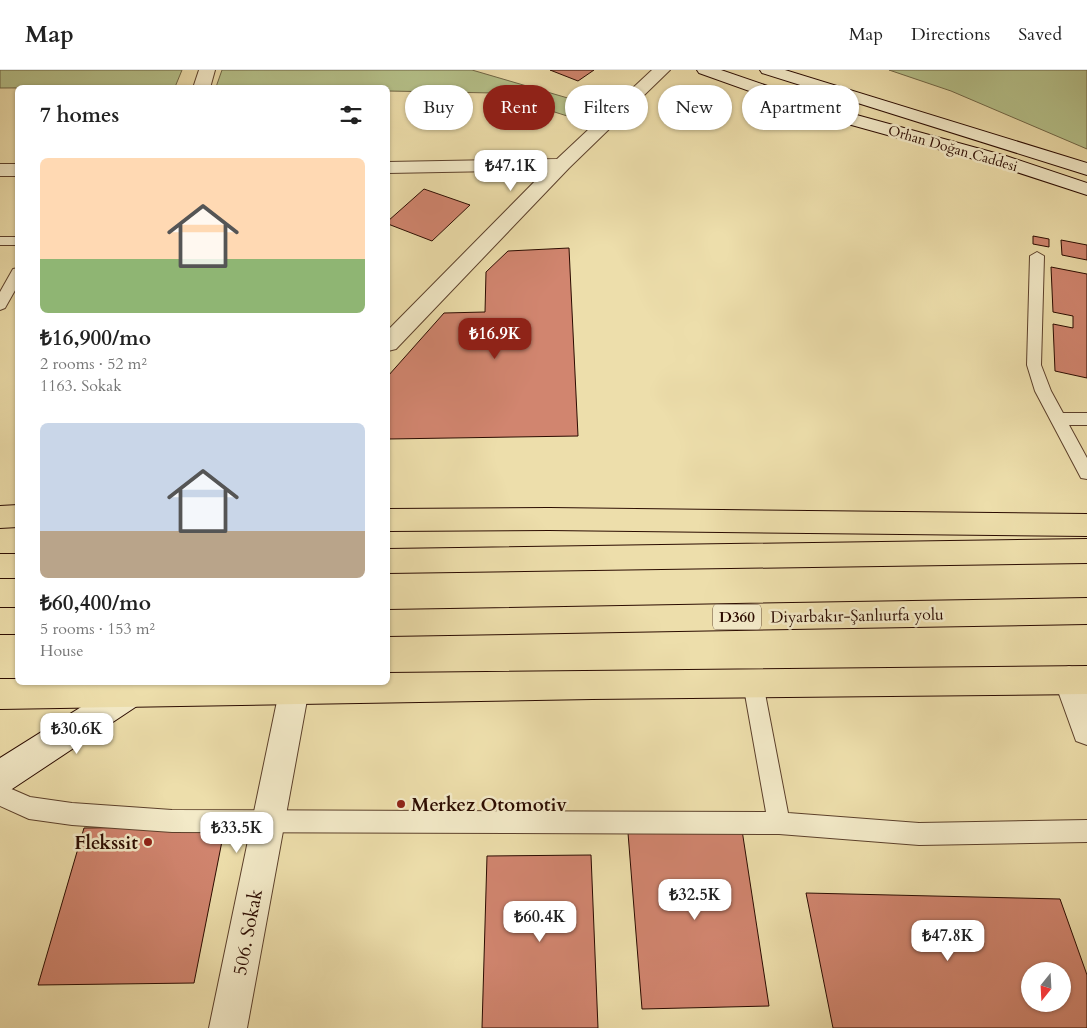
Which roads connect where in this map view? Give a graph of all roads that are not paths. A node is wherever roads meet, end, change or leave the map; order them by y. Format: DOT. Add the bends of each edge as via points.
graph roads {
  1 [pos="207,70"];
  2 [pos="662,70"];
  3 [pos="705,70"];
  4 [pos="768,70"];
  5 [pos="202,85"];
  6 [pos="562,164"];
  7 [pos="390,166"];
  8 [pos="1087,169"];
  9 [pos="0,170"];
  10 [pos="15,170"];
  11 [pos="1087,189"];
  12 [pos="0,241"];
  13 [pos="15,241"];
  14 [pos="1036,256"];
  15 [pos="15,278"];
  16 [pos="0,305"];
  17 [pos="390,341"];
  18 [pos="1059,419"];
  19 [pos="1087,419"];
  20 [pos="1087,472"];
  21 [pos="390,520"];
  22 [pos="1087,524"];
  23 [pos="1087,551"];
  24 [pos="390,561"];
  25 [pos="0,566"];
  26 [pos="15,566"];
  27 [pos="1087,611"];
  28 [pos="0,621"];
  29 [pos="15,621"];
  30 [pos="390,623"];
  31 [pos="1078,680"];
  32 [pos="753,683"];
  33 [pos="294,689"];
  34 [pos="0,694"];
  35 [pos="129,694"];
  36 [pos="1087,730"];
  37 [pos="0,777"];
  38 [pos="0,795"];
  39 [pos="269,821"];
  40 [pos="779,823"];
  41 [pos="1087,831"];
  42 [pos="228,1028"];
  1 -- 5 [label="street"];
  2 -- 6 [label="street"];
  3 -- 11 [label="street, Orhan Doğan Caddesi" via="825,112 999,160"];
  4 -- 8 [label="street, Orhan Doğan Caddesi"];
  6 -- 7 [label="street"];
  6 -- 17 [label="street"];
  9 -- 10 [label="street"];
  12 -- 13 [label="lane"];
  14 -- 18 [label="lane" via="1034,365 1043,391"];
  15 -- 16 [label="lane"];
  18 -- 19 [label="lane"];
  18 -- 20 [label="lane"];
  21 -- 22 [label="highway"];
  23 -- 24 [label="highway"];
  25 -- 26 [label="highway"];
  27 -- 30 [label="highway, Diyarbakır-Şanlıurfa yolu / D360"];
  28 -- 29 [label="highway"];
  31 -- 32 [label="highway"];
  31 -- 36 [label="street"];
  32 -- 33 [label="highway"];
  32 -- 40 [label="lane"];
  33 -- 35 [label="highway"];
  33 -- 39 [label="street, 506. Sokak"];
  34 -- 35 [label="highway"];
  35 -- 37 [label="street"];
  38 -- 39 [label="lane" via="29,808 72,814 172,821"];
  39 -- 40 [label="lane"];
  39 -- 42 [label="street, 506. Sokak"];
  40 -- 41 [label="lane" via="919,834"];
}
